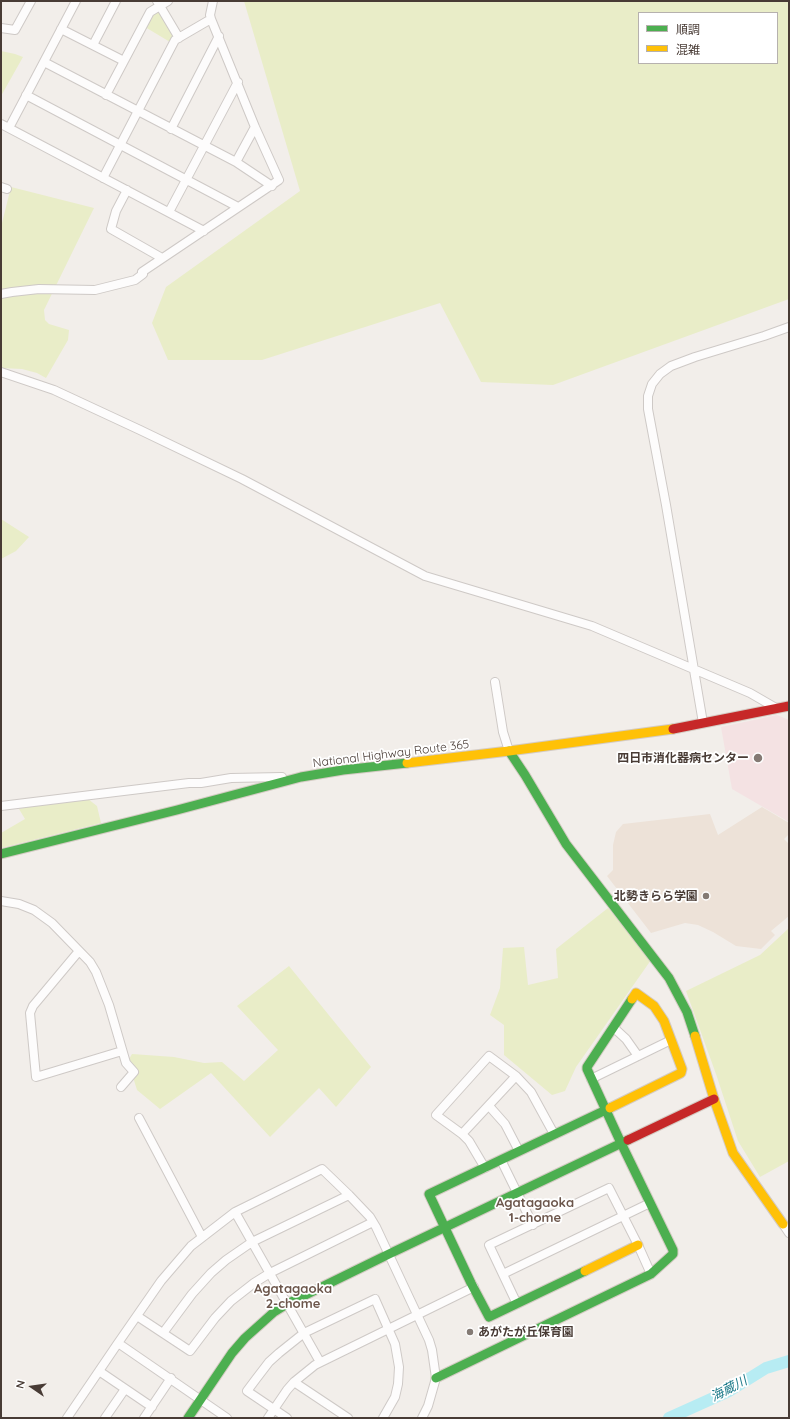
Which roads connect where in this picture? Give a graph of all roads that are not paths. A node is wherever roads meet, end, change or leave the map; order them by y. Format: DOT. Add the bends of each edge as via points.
graph roads {
  1 [pos="31,1"];
  2 [pos="76,1"];
  3 [pos="116,1"];
  4 [pos="168,1"];
  5 [pos="213,1"];
  6 [pos="158,3"];
  7 [pos="212,20"];
  8 [pos="1,28"];
  9 [pos="61,29"];
  10 [pos="219,36"];
  11 [pos="179,38"];
  12 [pos="93,45"];
  13 [pos="124,61"];
  14 [pos="44,62"];
  15 [pos="238,82"];
  16 [pos="26,95"];
  17 [pos="106,95"];
  18 [pos="138,112"];
  19 [pos="1,124"];
  20 [pos="255,127"];
  21 [pos="9,128"];
  22 [pos="171,129"];
  23 [pos="120,145"];
  24 [pos="203,146"];
  25 [pos="236,162"];
  26 [pos="103,178"];
  27 [pos="186,179"];
  28 [pos="272,186"];
  29 [pos="128,190"];
  30 [pos="238,207"];
  31 [pos="169,212"];
  32 [pos="204,231"];
  33 [pos="162,258"];
  34 [pos="1,294"];
  35 [pos="789,327"];
  36 [pos="1,372"];
  37 [pos="695,670"];
  38 [pos="495,682"];
  39 [pos="789,706"];
  40 [pos="778,708"];
  41 [pos="703,723"];
  42 [pos="509,752"];
  43 [pos="301,777"];
  44 [pos="1,806"];
  45 [pos="1,854"];
  46 [pos="1,901"];
  47 [pos="79,951"];
  48 [pos="613,1027"];
  49 [pos="671,1040"];
  50 [pos="122,1051"];
  51 [pos="638,1056"];
  52 [pos="516,1076"];
  53 [pos="591,1079"];
  54 [pos="121,1087"];
  55 [pos="714,1099"];
  56 [pos="489,1106"];
  57 [pos="606,1110"];
  58 [pos="139,1118"];
  59 [pos="462,1134"];
  60 [pos="554,1134"];
  61 [pos="621,1143"];
  62 [pos="519,1151"];
  63 [pos="501,1160"];
  64 [pos="485,1168"];
  65 [pos="517,1193"];
  66 [pos="349,1195"];
  67 [pos="650,1203"];
  68 [pos="235,1212"];
  69 [pos="624,1217"];
  70 [pos="373,1222"];
  71 [pos="783,1224"];
  72 [pos="533,1225"];
  73 [pos="444,1228"];
  74 [pos="789,1233"];
  75 [pos="202,1237"];
  76 [pos="252,1242"];
  77 [pos="638,1245"];
  78 [pos="389,1254"];
  79 [pos="270,1273"];
  80 [pos="503,1274"];
  81 [pos="651,1274"];
  82 [pos="474,1287"];
  83 [pos="287,1304"];
  84 [pos="517,1304"];
  85 [pos="418,1314"];
  86 [pos="137,1316"];
  87 [pos="389,1328"];
  88 [pos="163,1333"];
  89 [pos="304,1333"];
  90 [pos="118,1343"];
  91 [pos="320,1362"];
  92 [pos="99,1371"];
  93 [pos="171,1378"];
  94 [pos="436,1378"];
  95 [pos="294,1382"];
  96 [pos="125,1389"];
  97 [pos="201,1400"];
  98 [pos="152,1407"];
  99 [pos="274,1409"];
  100 [pos="67,1418"];
  101 [pos="105,1418"];
  102 [pos="144,1418"];
  103 [pos="188,1418"];
  104 [pos="227,1418"];
  105 [pos="268,1418"];
  106 [pos="287,1418"];
  107 [pos="348,1418"];
  108 [pos="383,1418"];
  109 [pos="422,1418"];
  1 -- 8 [label="street" via="15,30"];
  2 -- 9 [label="street"];
  3 -- 12 [label="street"];
  4 -- 6 [label="street"];
  5 -- 7 [label="street" via="210,15"];
  6 -- 11 [label="street"];
  6 -- 13 [label="street" via="150,12"];
  7 -- 10 [label="street"];
  7 -- 11 [label="street"];
  9 -- 12 [label="street"];
  9 -- 14 [label="street"];
  10 -- 15 [label="street"];
  10 -- 22 [label="street"];
  11 -- 18 [label="street" via="175,40"];
  12 -- 13 [label="street"];
  13 -- 17 [label="street"];
  14 -- 16 [label="street"];
  14 -- 17 [label="street"];
  15 -- 20 [label="street"];
  15 -- 24 [label="street"];
  16 -- 21 [label="street"];
  16 -- 23 [label="street"];
  17 -- 18 [label="street"];
  18 -- 22 [label="street"];
  18 -- 23 [label="street"];
  19 -- 21 [label="street"];
  20 -- 25 [label="street"];
  20 -- 28 [label="street" via="279,180"];
  21 -- 26 [label="street"];
  22 -- 24 [label="street"];
  23 -- 26 [label="street"];
  23 -- 27 [label="street"];
  24 -- 25 [label="street"];
  24 -- 27 [label="street"];
  25 -- 28 [label="street"];
  26 -- 29 [label="street"];
  27 -- 30 [label="street"];
  27 -- 31 [label="street"];
  28 -- 30 [label="street"];
  29 -- 31 [label="street"];
  29 -- 33 [label="street" via="116,211 111,229"];
  30 -- 32 [label="street"];
  31 -- 32 [label="street"];
  32 -- 33 [label="street"];
  33 -- 34 [label="street" via="135,280 101,289 39,289"];
  35 -- 37 [label="street" via="671,366 652,384 648,396 648,409"];
  36 -- 37 [label="street" via="54,390 154,436 242,479 425,576 592,626"];
  37 -- 40 [label="street"];
  37 -- 41 [label="street"];
  38 -- 42 [label="street" via="502,732"];
  39 -- 40 [label="main road, National Highway Route 365"];
  40 -- 41 [label="main road, National Highway Route 365"];
  41 -- 42 [label="main road, National Highway Route 365"];
  42 -- 43 [label="main road, National Highway Route 365"];
  42 -- 55 [label="main road" via="566,844 669,978 687,1012"];
  43 -- 44 [label="street" via="231,778"];
  43 -- 45 [label="main road, National Highway Route 365"];
  46 -- 47 [label="street" via="34,910 52,923"];
  47 -- 50 [label="street" via="96,972 109,1005"];
  47 -- 50 [label="street" via="31,1010 36,1077"];
  48 -- 49 [label="main road" via="636,993 658,1012"];
  48 -- 51 [label="street" via="626,1039"];
  48 -- 53 [label="main road" via="587,1067"];
  49 -- 51 [label="street"];
  49 -- 57 [label="main road" via="682,1069 681,1073"];
  50 -- 54 [label="street" via="126,1063 134,1072"];
  51 -- 53 [label="street"];
  52 -- 56 [label="street"];
  52 -- 59 [label="street" via="489,1056 436,1115"];
  52 -- 60 [label="street" via="531,1092"];
  53 -- 57 [label="main road"];
  55 -- 61 [label="main road"];
  55 -- 71 [label="main road" via="734,1153"];
  56 -- 59 [label="street"];
  56 -- 62 [label="street" via="504,1124"];
  57 -- 60 [label="main road"];
  57 -- 61 [label="main road"];
  58 -- 75 [label="street"];
  59 -- 64 [label="street" via="472,1145"];
  60 -- 62 [label="main road"];
  61 -- 65 [label="main road"];
  61 -- 67 [label="main road"];
  62 -- 63 [label="main road"];
  63 -- 64 [label="main road"];
  63 -- 65 [label="street"];
  64 -- 73 [label="main road" via="429,1194"];
  65 -- 72 [label="street"];
  65 -- 73 [label="main road"];
  66 -- 68 [label="street" via="322,1169"];
  66 -- 70 [label="street"];
  66 -- 76 [label="street"];
  67 -- 69 [label="street"];
  67 -- 81 [label="main road" via="673,1250 673,1254"];
  68 -- 75 [label="street"];
  68 -- 76 [label="street"];
  69 -- 72 [label="street" via="609,1188"];
  69 -- 77 [label="street"];
  69 -- 80 [label="street"];
  70 -- 78 [label="street"];
  70 -- 79 [label="street"];
  71 -- 74 [label="street"];
  72 -- 80 [label="street" via="489,1246"];
  73 -- 78 [label="main road"];
  73 -- 82 [label="main road"];
  75 -- 86 [label="street" via="161,1281"];
  76 -- 79 [label="street"];
  76 -- 88 [label="street" via="211,1273"];
  77 -- 81 [label="street"];
  77 -- 84 [label="main road"];
  78 -- 83 [label="main road"];
  78 -- 85 [label="street"];
  79 -- 83 [label="street"];
  79 -- 88 [label="street" via="230,1301 190,1351"];
  80 -- 84 [label="street"];
  81 -- 94 [label="main road"];
  82 -- 84 [label="main road" via="489,1317"];
  82 -- 85 [label="street"];
  83 -- 89 [label="street"];
  83 -- 97 [label="main road" via="245,1338"];
  85 -- 87 [label="street"];
  85 -- 94 [label="street" via="432,1350"];
  86 -- 88 [label="street"];
  86 -- 90 [label="street"];
  87 -- 89 [label="street" via="375,1299"];
  87 -- 91 [label="street"];
  87 -- 108 [label="street" via="395,1344 399,1375 395,1397"];
  89 -- 91 [label="street"];
  89 -- 99 [label="street" via="269,1362 247,1391"];
  90 -- 92 [label="street"];
  90 -- 93 [label="street"];
  91 -- 95 [label="street"];
  92 -- 96 [label="street"];
  92 -- 100 [label="street"];
  93 -- 97 [label="street"];
  93 -- 98 [label="street"];
  94 -- 109 [label="street"];
  95 -- 99 [label="street"];
  95 -- 107 [label="street"];
  96 -- 98 [label="street"];
  96 -- 101 [label="street"];
  97 -- 103 [label="main road"];
  97 -- 104 [label="street"];
  98 -- 102 [label="street"];
  99 -- 105 [label="street"];
  99 -- 106 [label="street"];
}
